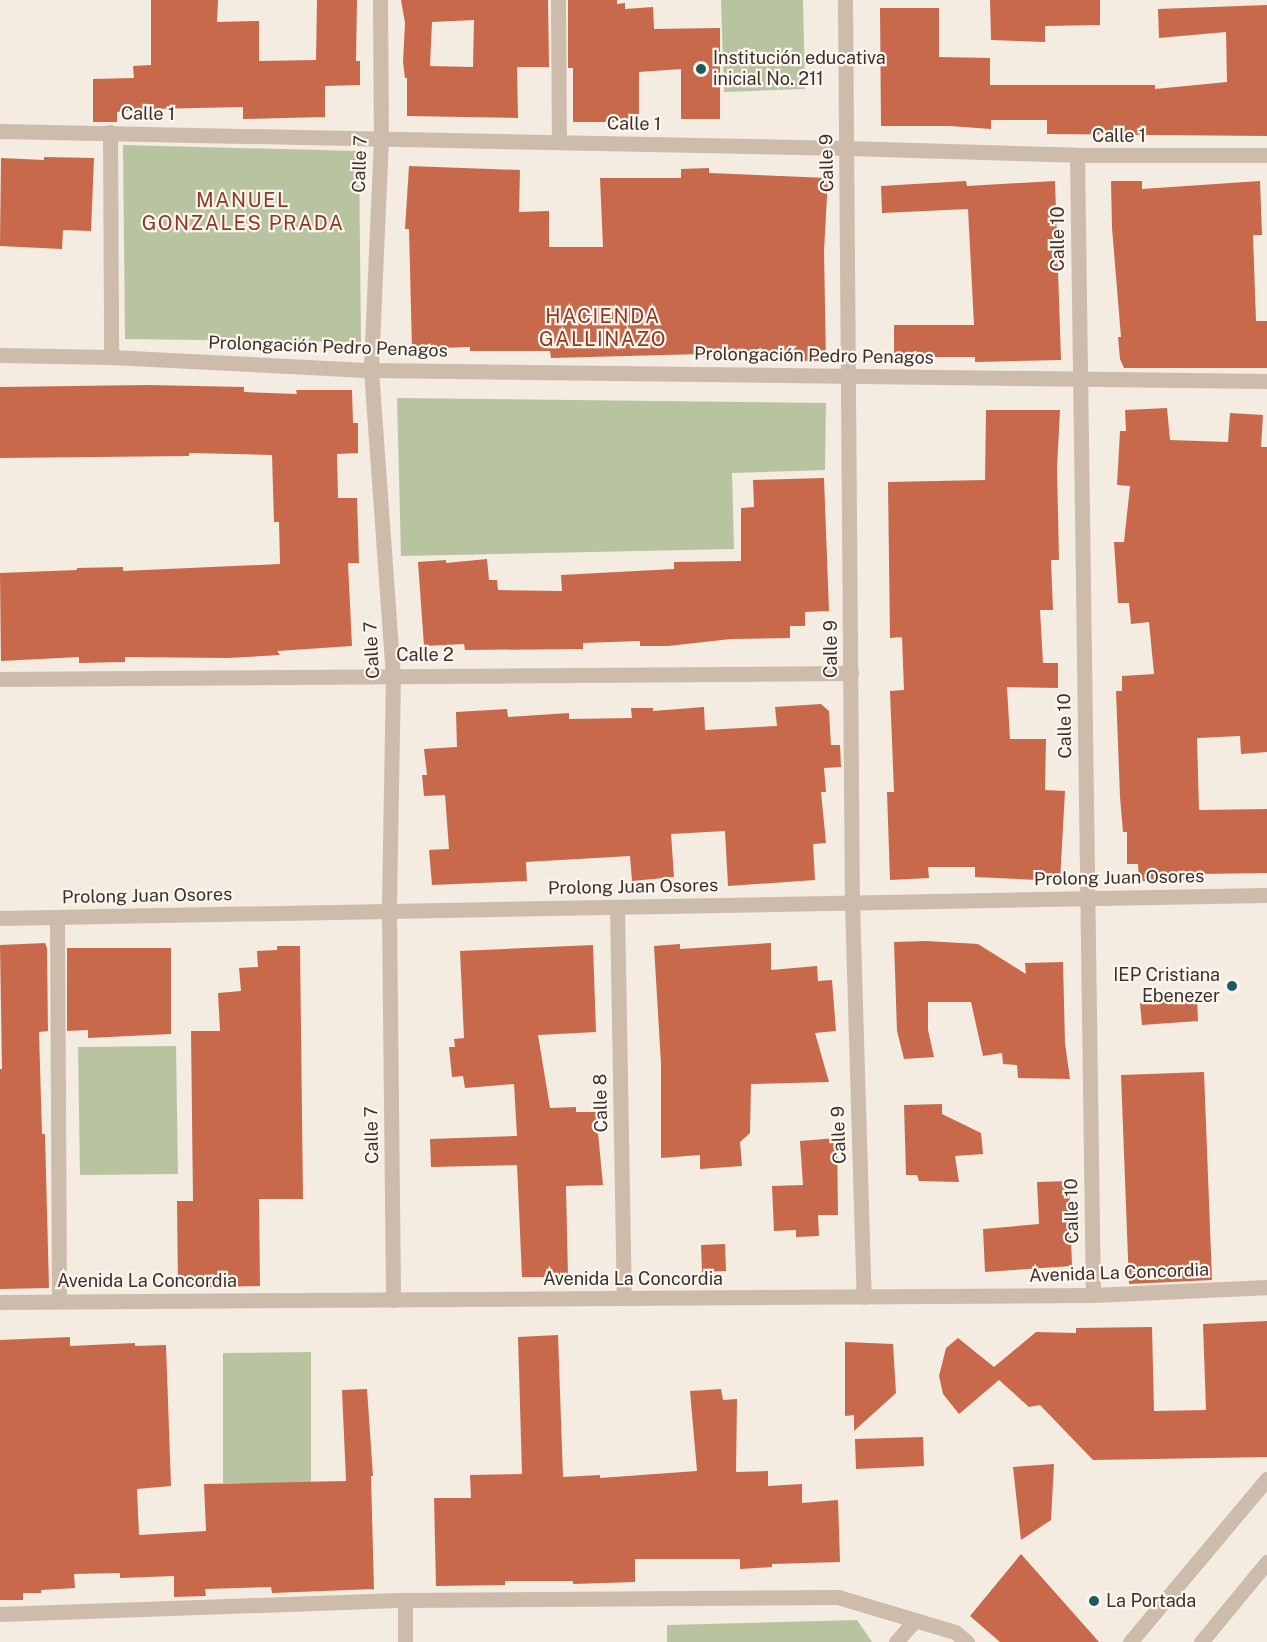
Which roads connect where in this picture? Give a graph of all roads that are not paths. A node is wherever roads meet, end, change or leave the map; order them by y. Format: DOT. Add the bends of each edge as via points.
graph roads {
  1 [pos="380,0"];
  2 [pos="558,0"];
  3 [pos="845,0"];
  4 [pos="0,131"];
  5 [pos="110,132"];
  6 [pos="381,138"];
  7 [pos="559,142"];
  8 [pos="846,148"];
  9 [pos="1077,155"];
  10 [pos="1267,155"];
  11 [pos="0,355"];
  12 [pos="111,357"];
  13 [pos="371,370"];
  14 [pos="849,377"];
  15 [pos="1079,377"];
  16 [pos="1267,381"];
  17 [pos="851,673"];
  18 [pos="393,674"];
  19 [pos="0,679"];
  20 [pos="1267,895"];
  21 [pos="1087,898"];
  22 [pos="852,903"];
  23 [pos="617,907"];
  24 [pos="389,912"];
  25 [pos="57,917"];
  26 [pos="0,918"];
  27 [pos="1267,1287"];
  28 [pos="1093,1295"];
  29 [pos="864,1297"];
  30 [pos="624,1298"];
  31 [pos="393,1299"];
  32 [pos="60,1301"];
  33 [pos="0,1302"];
  34 [pos="1267,1479"];
  35 [pos="1267,1562"];
  36 [pos="405,1600"];
  37 [pos="0,1614"];
  38 [pos="915,1620"];
  39 [pos="405,1642"];
  40 [pos="896,1642"];
  41 [pos="967,1642"];
  42 [pos="1130,1642"];
  43 [pos="1201,1642"];
  1 -- 6 [label="street, Calle 7"];
  2 -- 7 [label="street"];
  3 -- 8 [label="street, Calle 9"];
  4 -- 5 [label="street, Calle 1"];
  5 -- 6 [label="street, Calle 1"];
  5 -- 12 [label="street"];
  6 -- 7 [label="street, Calle 1"];
  6 -- 13 [label="street, Calle 7"];
  7 -- 8 [label="street, Calle 1"];
  8 -- 9 [label="street, Calle 1"];
  8 -- 14 [label="street, Calle 9"];
  9 -- 10 [label="street, Calle 1"];
  9 -- 15 [label="street, Calle 10"];
  11 -- 12 [label="street, Prolongación Pedro Penagos"];
  12 -- 13 [label="street, Prolongación Pedro Penagos"];
  13 -- 14 [label="street, Prolongación Pedro Penagos"];
  13 -- 18 [label="street, Calle 7"];
  14 -- 15 [label="street, Prolongación Pedro Penagos"];
  14 -- 17 [label="street, Calle 9"];
  15 -- 16 [label="street, Prolongación Pedro Penagos"];
  15 -- 21 [label="street, Calle 10"];
  17 -- 18 [label="street, Calle 2"];
  17 -- 22 [label="street, Calle 9"];
  18 -- 19 [label="street, Calle 2"];
  18 -- 24 [label="street, Calle 7"];
  20 -- 21 [label="street, Prolong Juan Osores"];
  21 -- 22 [label="street, Prolong Juan Osores"];
  21 -- 28 [label="street, Calle 10"];
  22 -- 23 [label="street, Prolong Juan Osores"];
  22 -- 29 [label="street, Calle 9"];
  23 -- 24 [label="street, Prolong Juan Osores"];
  23 -- 30 [label="street, Calle 8"];
  24 -- 25 [label="street, Prolong Juan Osores"];
  24 -- 31 [label="street, Calle 7"];
  25 -- 26 [label="street, Prolong Juan Osores"];
  25 -- 32 [label="street"];
  27 -- 28 [label="street, Avenida La Concordia"];
  28 -- 29 [label="street, Avenida La Concordia"];
  29 -- 30 [label="street, Avenida La Concordia"];
  30 -- 31 [label="street, Avenida La Concordia"];
  31 -- 32 [label="street, Avenida La Concordia"];
  32 -- 33 [label="street, Avenida La Concordia"];
  34 -- 42 [label="street"];
  35 -- 43 [label="street"];
  36 -- 37 [label="street"];
  36 -- 38 [label="street" via="838,1597"];
  36 -- 39 [label="street"];
  38 -- 40 [label="street"];
  38 -- 41 [label="street" via="955,1632"];
}
